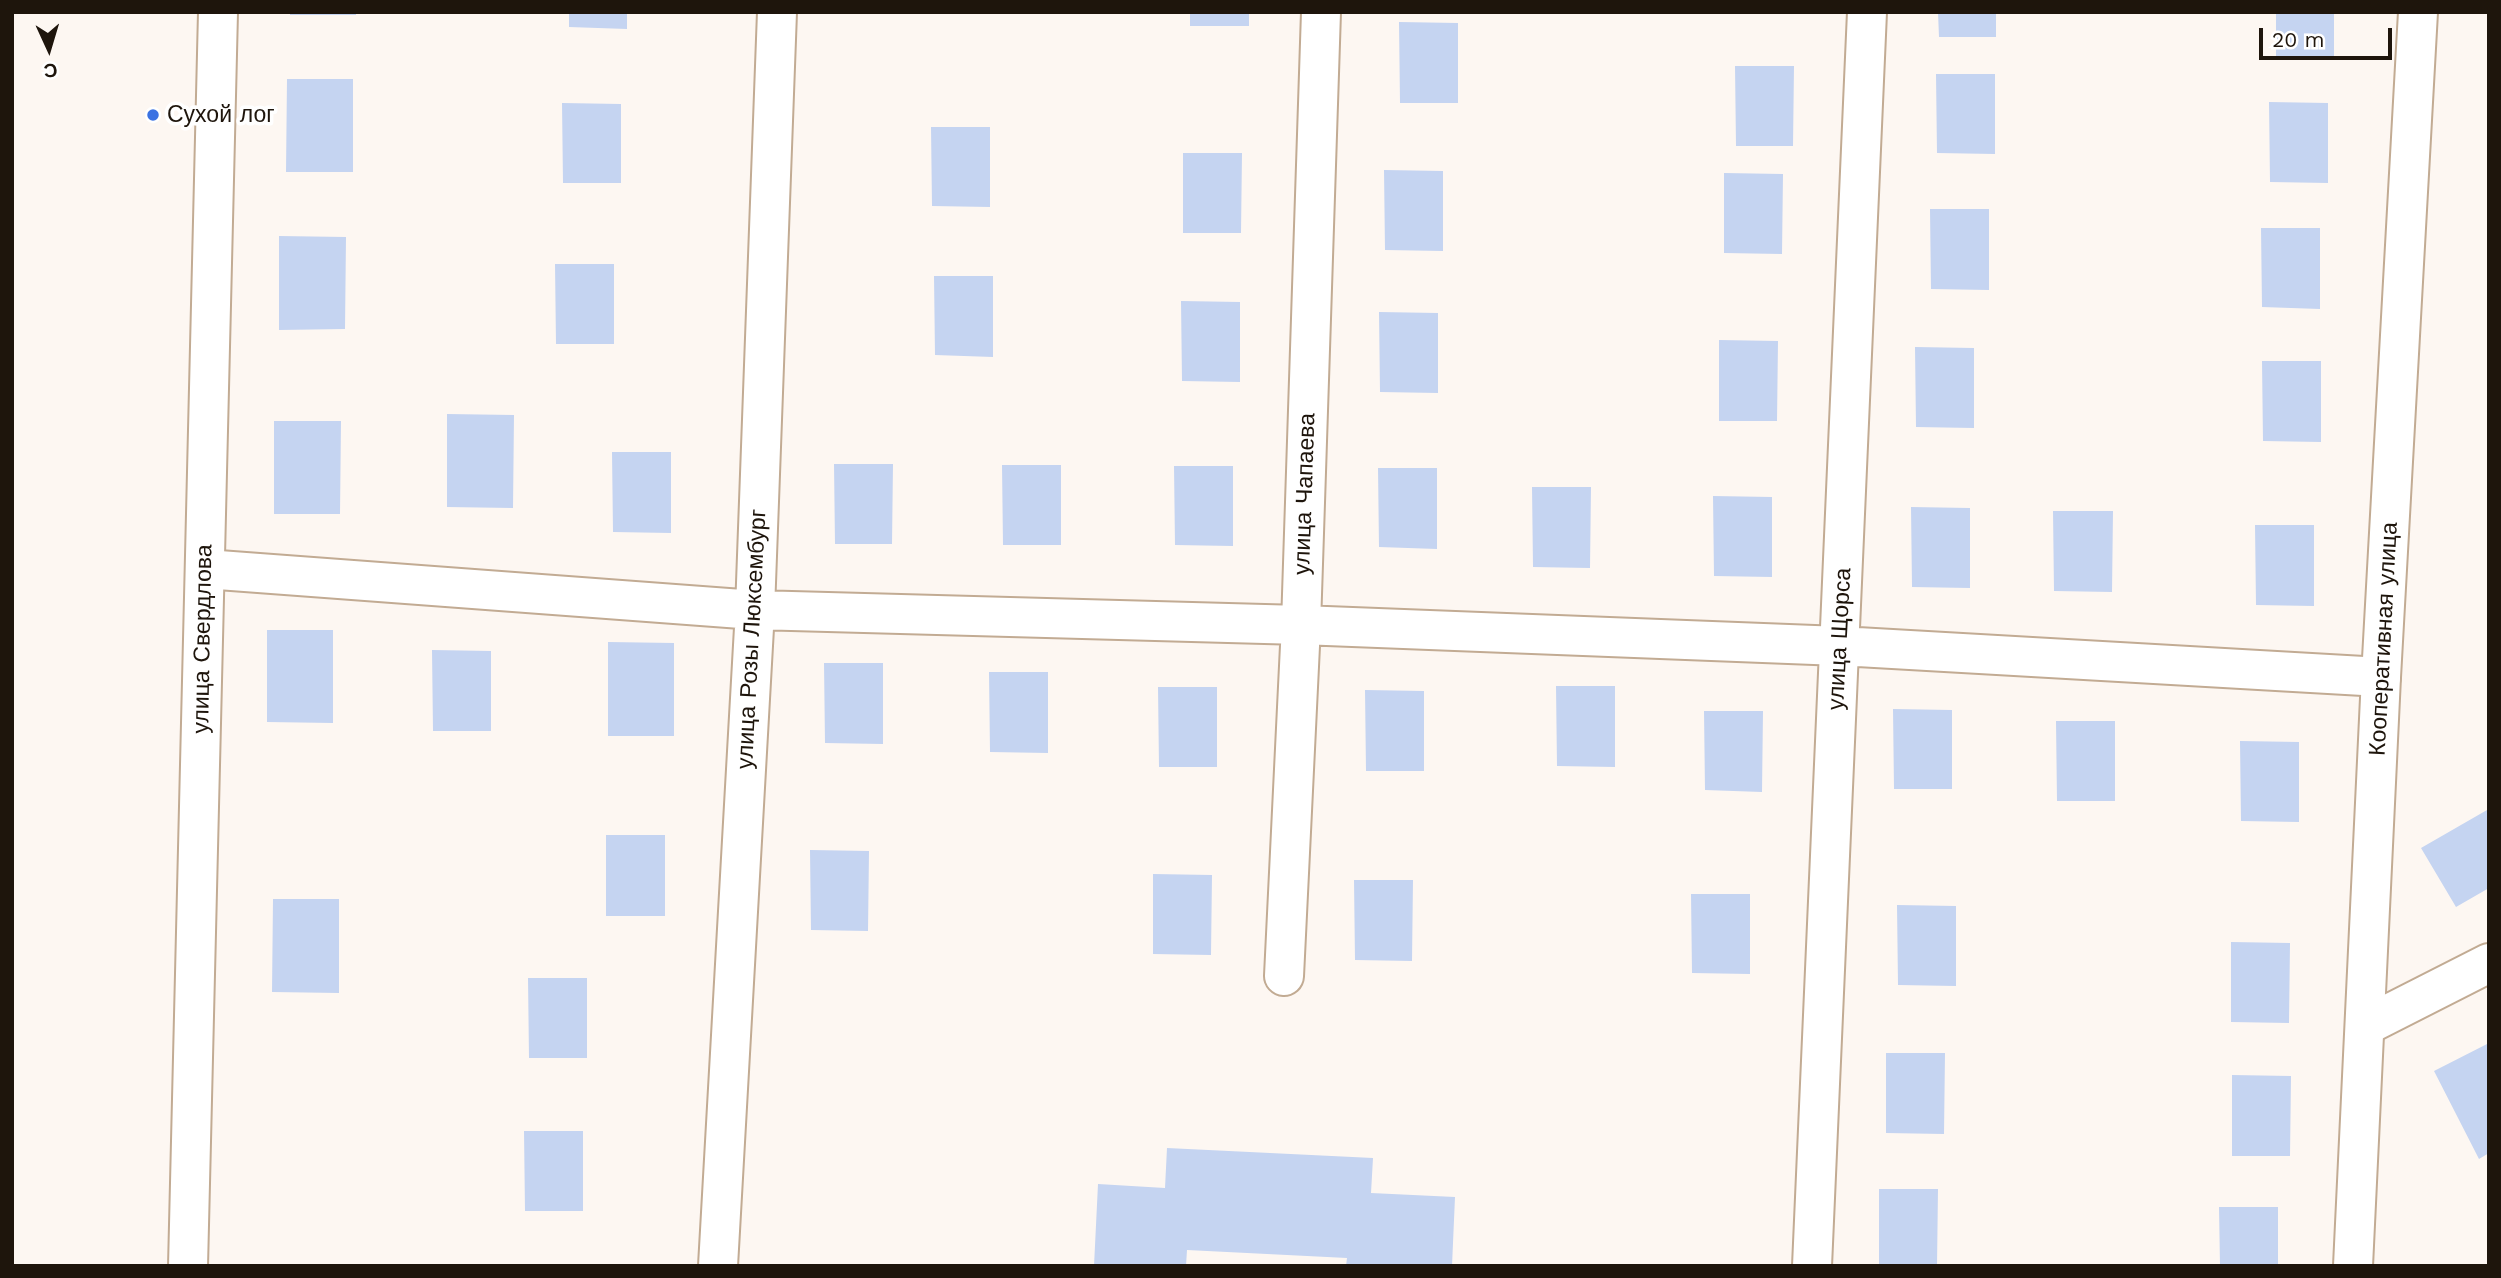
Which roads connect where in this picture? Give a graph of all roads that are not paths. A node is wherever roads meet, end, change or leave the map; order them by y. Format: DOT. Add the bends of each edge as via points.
graph roads {
  1 [pos="218,12"];
  2 [pos="777,12"];
  3 [pos="1321,12"];
  4 [pos="1867,12"];
  5 [pos="2418,12"];
  6 [pos="205,569"];
  7 [pos="755,610"];
  8 [pos="1301,625"];
  9 [pos="1840,646"];
  10 [pos="2381,677"];
  11 [pos="2489,962"];
  12 [pos="1284,976"];
  13 [pos="2365,1026"];
  14 [pos="188,1266"];
  15 [pos="718,1266"];
  16 [pos="1812,1266"];
  17 [pos="2353,1266"];
  1 -- 6 [label="street, улица Свердлова"];
  2 -- 7 [label="street, улица Розы Люксембург"];
  3 -- 8 [label="street, улица Чапаева"];
  4 -- 9 [label="street, улица Щорса"];
  5 -- 10 [label="street, Кооперативная улица"];
  6 -- 7 [label="street"];
  6 -- 14 [label="street, улица Свердлова"];
  7 -- 8 [label="street"];
  7 -- 15 [label="street, улица Розы Люксембург"];
  8 -- 9 [label="street"];
  8 -- 12 [label="street, улица Чапаева"];
  9 -- 10 [label="street"];
  9 -- 16 [label="street, улица Щорса"];
  10 -- 13 [label="street, Кооперативная улица"];
  11 -- 13 [label="street"];
  13 -- 17 [label="street, Кооперативная улица"];
}
